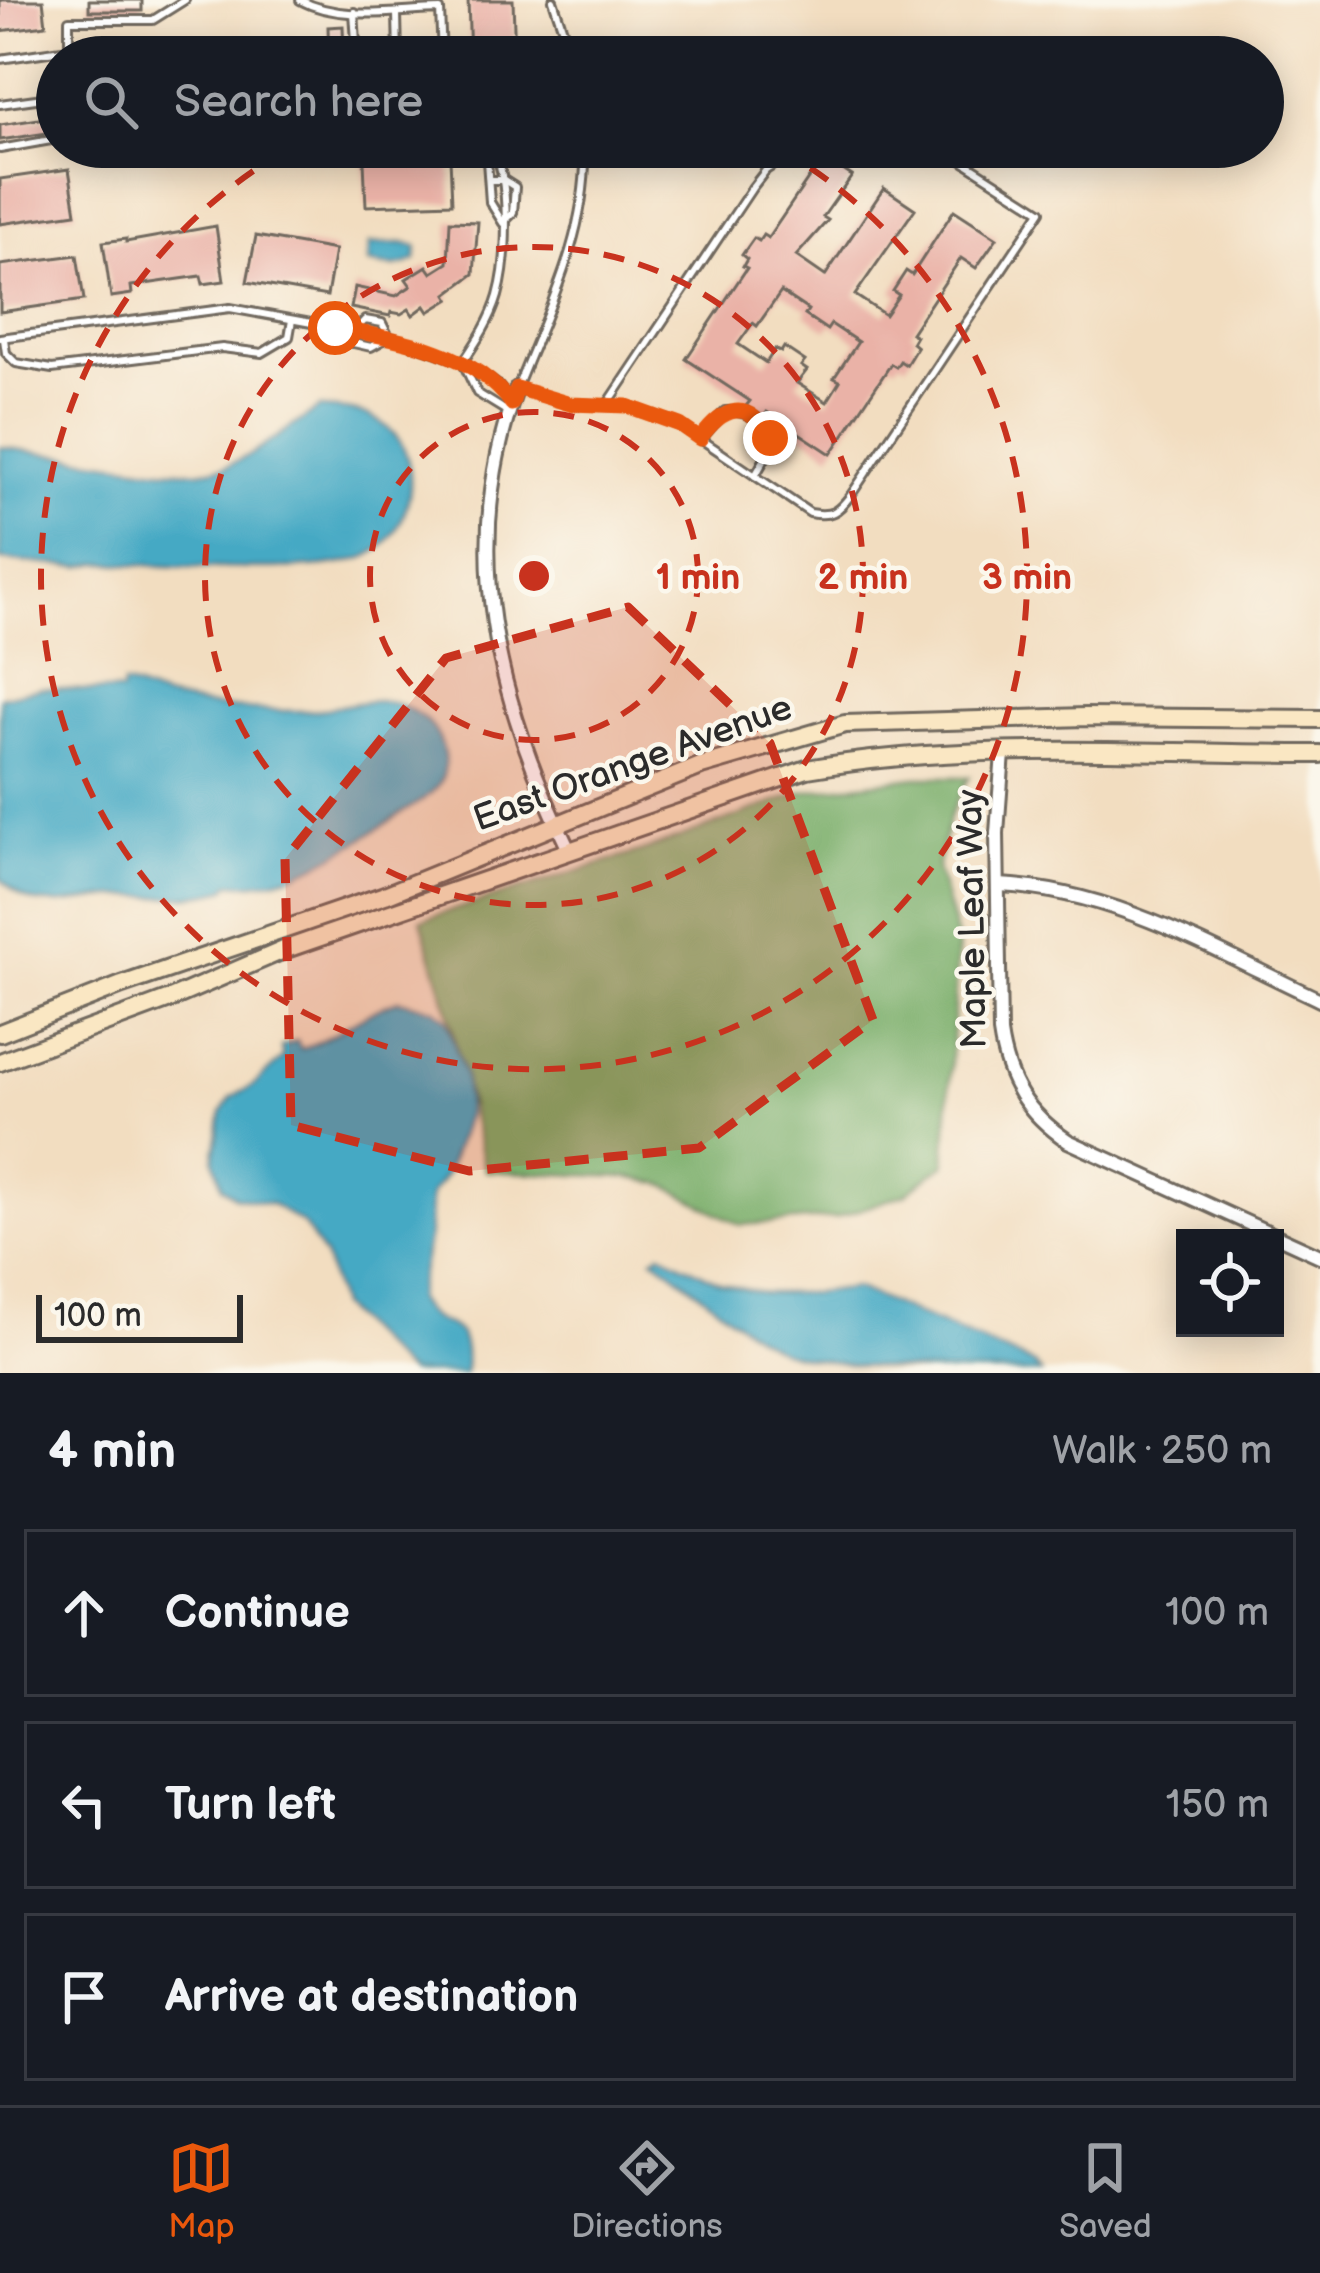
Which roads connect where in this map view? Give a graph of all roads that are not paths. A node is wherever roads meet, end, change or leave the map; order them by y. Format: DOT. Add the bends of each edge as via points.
graph roads {
  1 [pos="184,0"];
  2 [pos="300,0"];
  3 [pos="553,0"];
  4 [pos="397,11"];
  5 [pos="355,12"];
  6 [pos="69,36"];
  7 [pos="356,36"];
  8 [pos="398,36"];
  9 [pos="441,36"];
  10 [pos="565,36"];
  11 [pos="36,56"];
  12 [pos="0,59"];
  13 [pos="36,99"];
  14 [pos="0,104"];
  15 [pos="36,143"];
  16 [pos="0,149"];
  17 [pos="490,168"];
  18 [pos="499,168"];
  19 [pos="584,168"];
  20 [pos="769,168"];
  21 [pos="973,168"];
  22 [pos="490,180"];
  23 [pos="504,180"];
  24 [pos="503,224"];
  25 [pos="292,320"];
  26 [pos="320,325"];
  27 [pos="355,331"];
  28 [pos="2,338"];
  29 [pos="389,338"];
  30 [pos="352,343"];
  31 [pos="463,362"];
  32 [pos="517,388"];
  33 [pos="608,405"];
  34 [pos="510,408"];
  35 [pos="700,439"];
  36 [pos="755,476"];
  37 [pos="1320,718"];
  38 [pos="1003,753"];
  39 [pos="1320,754"];
  40 [pos="557,825"];
  41 [pos="569,850"];
  42 [pos="998,885"];
  43 [pos="1320,1000"];
  44 [pos="0,1033"];
  45 [pos="0,1062"];
  46 [pos="1320,1256"];
  1 -- 6 [label="lane" via="153,20 69,20"];
  2 -- 5 [label="lane"];
  3 -- 10 [label="lane"];
  4 -- 5 [label="lane"];
  4 -- 8 [label="lane"];
  4 -- 9 [label="lane" via="440,10"];
  5 -- 7 [label="lane"];
  11 -- 12 [label="lane"];
  13 -- 14 [label="lane"];
  15 -- 16 [label="lane"];
  17 -- 22 [label="lane"];
  18 -- 23 [label="lane"];
  19 -- 32 [label="lane" via="568,264"];
  20 -- 33 [label="lane"];
  21 -- 36 [label="lane" via="1041,212 838,512 810,513"];
  22 -- 23 [label="lane"];
  22 -- 24 [label="lane" via="490,202"];
  23 -- 24 [label="lane"];
  24 -- 31 [label="lane" via="499,295"];
  25 -- 26 [label="lane"];
  25 -- 28 [label="lane" via="230,308"];
  25 -- 28 [label="lane" via="289,338 262,353 222,348 52,369 16,362"];
  26 -- 27 [label="lane"];
  26 -- 30 [label="lane" via="318,335"];
  27 -- 29 [label="lane"];
  27 -- 30 [label="lane"];
  29 -- 30 [label="lane" via="371,347"];
  29 -- 31 [label="lane"];
  31 -- 34 [label="lane" via="498,385"];
  31 -- 34 [label="lane" via="477,393"];
  32 -- 33 [label="lane"];
  32 -- 34 [label="street"];
  33 -- 35 [label="lane" via="680,425"];
  34 -- 40 [label="street" via="491,502 488,599 514,713"];
  35 -- 36 [label="lane"];
  35 -- 36 [label="lane" via="725,411 752,416 771,448"];
  37 -- 40 [label="street, East Orange Avenue" via="845,724 700,766"];
  38 -- 39 [label="street, East Orange Avenue"];
  38 -- 41 [label="street, East Orange Avenue" via="807,769"];
  38 -- 42 [label="street, Maple Leaf Way"];
  40 -- 41 [label="street"];
  40 -- 44 [label="street, East Orange Avenue"];
  41 -- 45 [label="street, East Orange Avenue" via="286,949"];
  42 -- 43 [label="street" via="1101,901"];
  42 -- 46 [label="street, Maple Leaf Way" via="1004,1063 1029,1109 1068,1142"];
}
